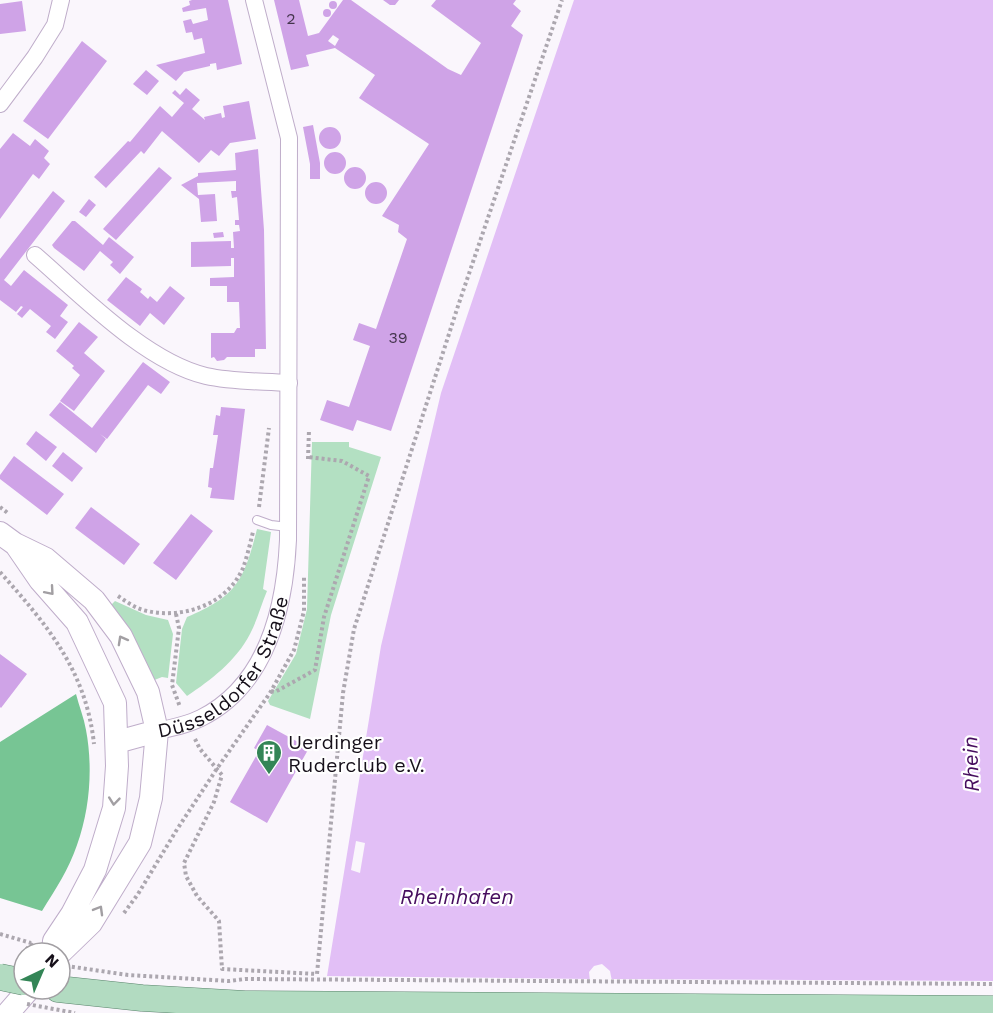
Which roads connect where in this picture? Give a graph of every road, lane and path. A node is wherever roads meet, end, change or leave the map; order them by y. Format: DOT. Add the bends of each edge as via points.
graph roads {
  1 [pos="61,0"];
  2 [pos="254,0"];
  3 [pos="562,0"];
  4 [pos="0,104"];
  5 [pos="34,255"];
  6 [pos="289,383"];
  7 [pos="269,423"];
  8 [pos="308,457"];
  9 [pos="257,520"];
  10 [pos="288,527"];
  11 [pos="8,538"];
  12 [pos="0,572"];
  13 [pos="172,685"];
  14 [pos="271,691"];
  15 [pos="156,731"];
  16 [pos="117,742"];
  17 [pos="95,754"];
  18 [pos="216,770"];
  19 [pos="0,934"];
  20 [pos="22,941"];
  21 [pos="54,941"];
  22 [pos="72,941"];
  23 [pos="72,967"];
  24 [pos="0,977"];
  25 [pos="993,984"];
  26 [pos="12,988"];
  27 [pos="72,990"];
  28 [pos="34,1001"];
  29 [pos="993,1009"];
  30 [pos="75,1013"];
  1 -- 4 [label="street" via="55,25"];
  2 -- 6 [label="street, Düsseldorfer Straße" via="289,138"];
  3 -- 18 [label="path" via="354,628 343,693 317,974 222,969 219,921 197,896 184,863 214,802 222,776"];
  5 -- 6 [label="street" via="101,313 179,366 205,376"];
  6 -- 10 [label="street, Düsseldorfer Straße"];
  7 -- 9 [label="path"];
  8 -- 14 [label="path" via="342,461 369,476 324,617 315,670"];
  9 -- 10 [label="lane"];
  9 -- 13 [label="path" via="242,569 233,583 209,604 176,614"];
  10 -- 15 [label="street, Düsseldorfer Straße" via="284,585 274,625 249,679 202,717"];
  15 -- 11 [label="main road, one-way" via="148,692 121,636 101,609 46,559"];
  11 -- 16 [label="main road, one-way" via="77,622 115,703"];
  12 -- 17 [label="path" via="68,660 87,706"];
  15 -- 16 [label="main road"];
  22 -- 15 [label="main road, Düsseldorfer Straße, one-way" via="91,923 140,843 151,798"];
  16 -- 21 [label="main road, one-way" via="114,808 95,870"];
  19 -- 20 [label="path"];
  23 -- 25 [label="path, bridge" via="128,975 229,981 245,978"];
  24 -- 26 [label="main road, bridge"];
  27 -- 29 [label="main road" via="244,1004"];
  28 -- 30 [label="path, bridge"];
}
